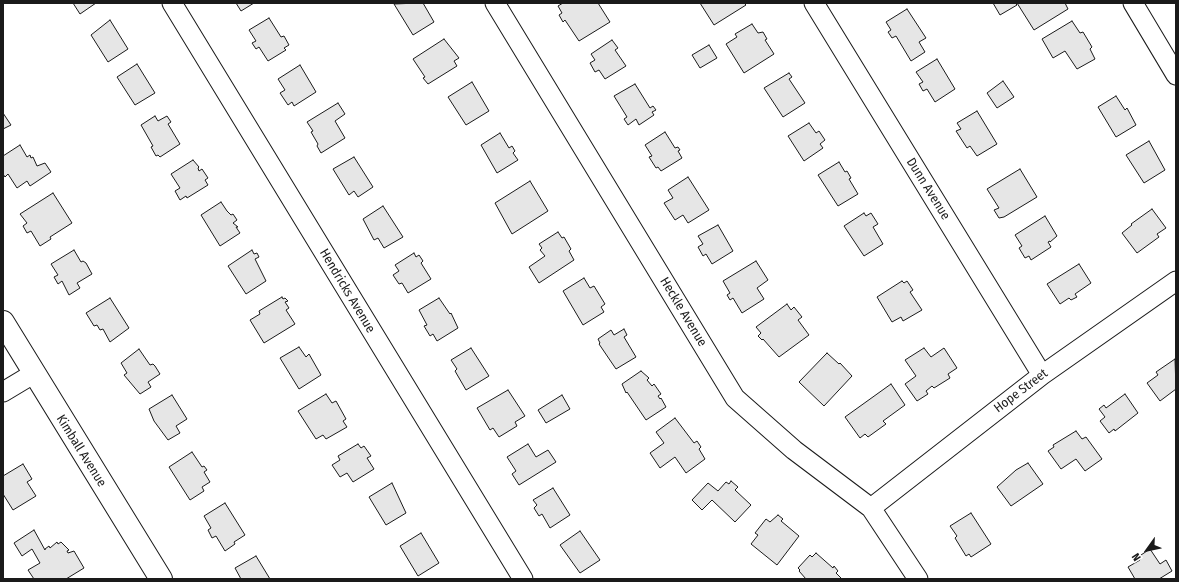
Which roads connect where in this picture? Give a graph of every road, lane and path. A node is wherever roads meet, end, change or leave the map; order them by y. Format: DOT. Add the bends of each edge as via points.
graph roads {
  1 [pos="172,3"];
  2 [pos="495,3"];
  3 [pos="814,3"];
  4 [pos="1133,3"];
  5 [pos="1176,75"];
  6 [pos="1176,281"];
  7 [pos="3,322"];
  8 [pos="33,374"];
  9 [pos="1042,375"];
  10 [pos="3,392"];
  11 [pos="871,508"];
  12 [pos="161,579"];
  13 [pos="523,579"];
  14 [pos="918,579"];
  1 -- 13 [label="street, Hendricks Avenue"];
  2 -- 11 [label="street, Heckle Avenue" via="735,398 794,450"];
  3 -- 9 [label="street, Dunn Avenue"];
  4 -- 5 [label="street"];
  6 -- 9 [label="street, Hope Street"];
  7 -- 8 [label="main road, Kimball Avenue"];
  8 -- 10 [label="street"];
  8 -- 12 [label="main road, Kimball Avenue"];
  9 -- 11 [label="street, Hope Street"];
  11 -- 14 [label="street, Heckle Avenue"];
}
